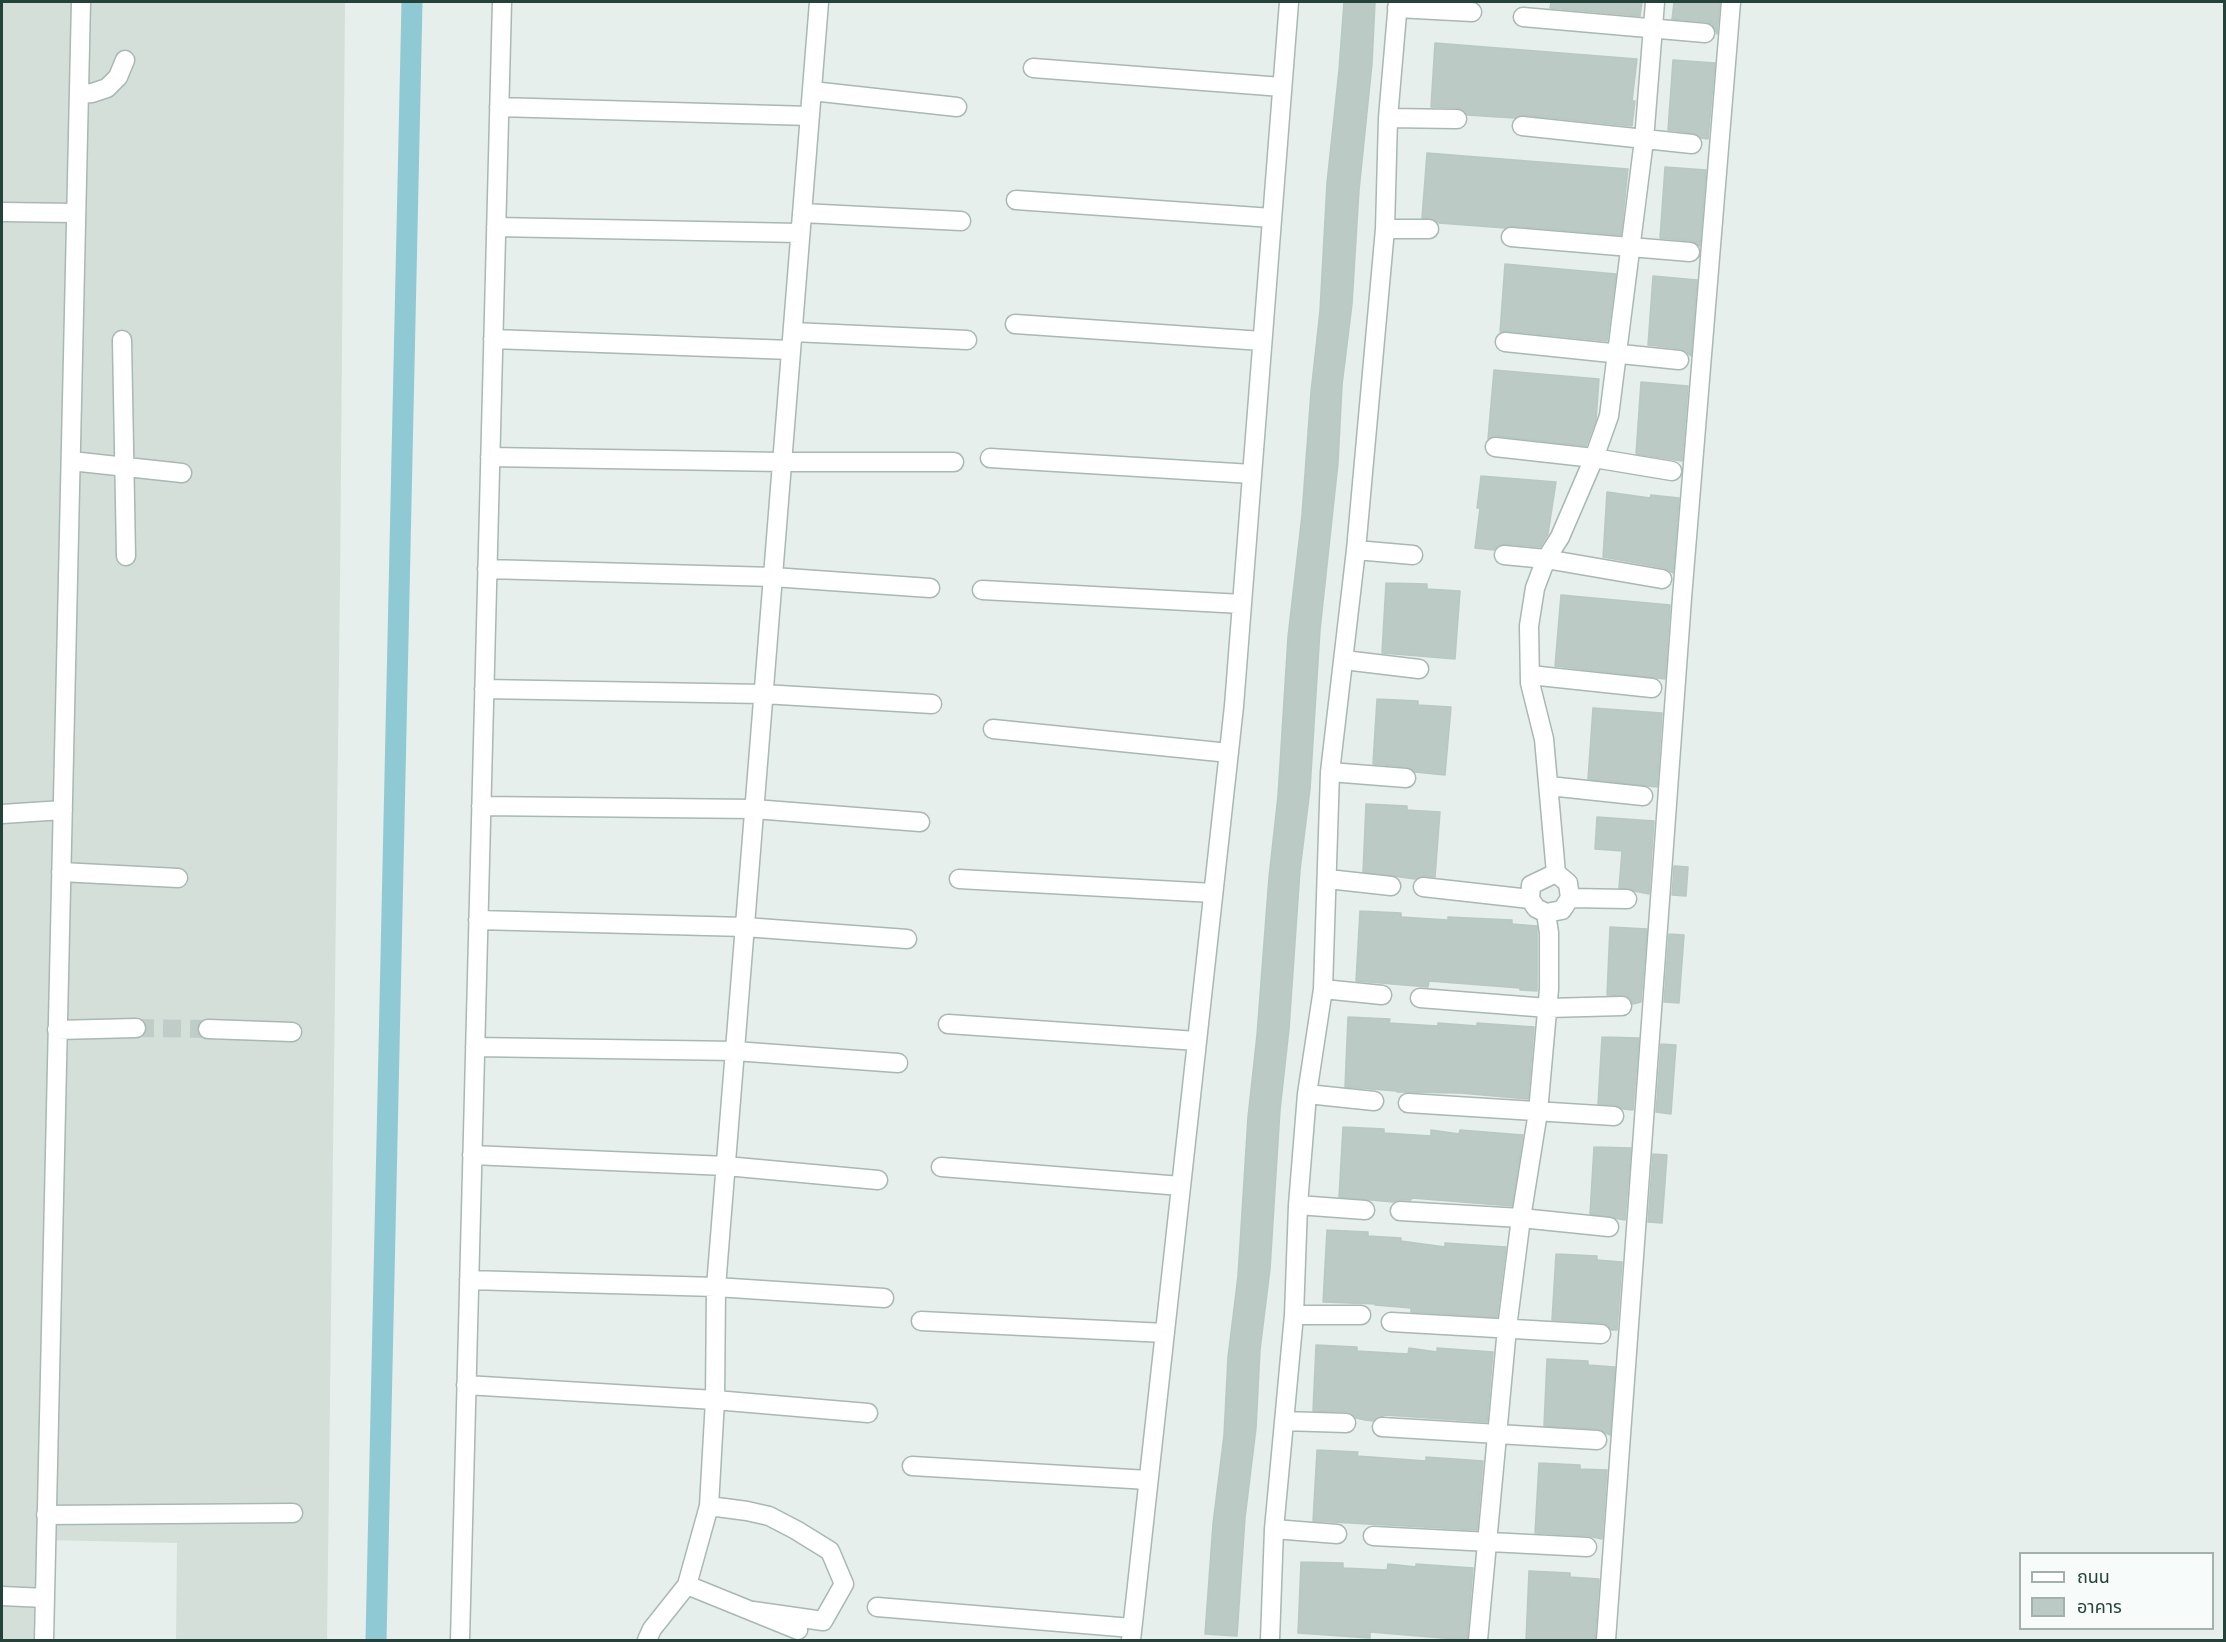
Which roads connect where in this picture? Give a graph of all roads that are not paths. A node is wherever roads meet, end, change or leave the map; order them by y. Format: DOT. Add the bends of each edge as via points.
graph roads {
  1 [pos="81,2"];
  2 [pos="502,2"];
  3 [pos="819,2"];
  4 [pos="1288,2"];
  5 [pos="1655,2"];
  6 [pos="1731,2"];
  7 [pos="1398,5"];
  8 [pos="1472,12"];
  9 [pos="1523,16"];
  10 [pos="1653,27"];
  11 [pos="1705,33"];
  12 [pos="125,60"];
  13 [pos="1033,68"];
  14 [pos="1282,87"];
  15 [pos="812,91"];
  16 [pos="79,94"];
  17 [pos="499,107"];
  18 [pos="957,107"];
  19 [pos="810,116"];
  20 [pos="1388,118"];
  21 [pos="1457,119"];
  22 [pos="1522,126"];
  23 [pos="1644,140"];
  24 [pos="1692,144"];
  25 [pos="1016,200"];
  26 [pos="2,212"];
  27 [pos="76,213"];
  28 [pos="802,213"];
  29 [pos="1272,218"];
  30 [pos="961,221"];
  31 [pos="496,227"];
  32 [pos="1385,229"];
  33 [pos="1429,229"];
  34 [pos="800,233"];
  35 [pos="1511,237"];
  36 [pos="1631,248"];
  37 [pos="1690,252"];
  38 [pos="1015,324"];
  39 [pos="493,339"];
  40 [pos="122,340"];
  41 [pos="967,340"];
  42 [pos="792,341"];
  43 [pos="1262,341"];
  44 [pos="1505,342"];
  45 [pos="1617,355"];
  46 [pos="1678,360"];
  47 [pos="1495,447"];
  48 [pos="490,457"];
  49 [pos="990,458"];
  50 [pos="1594,458"];
  51 [pos="71,461"];
  52 [pos="782,462"];
  53 [pos="954,462"];
  54 [pos="123,465"];
  55 [pos="1672,471"];
  56 [pos="182,473"];
  57 [pos="1252,474"];
  58 [pos="1356,550"];
  59 [pos="1413,555"];
  60 [pos="1504,555"];
  61 [pos="126,556"];
  62 [pos="1546,559"];
  63 [pos="487,569"];
  64 [pos="773,577"];
  65 [pos="1662,579"];
  66 [pos="930,588"];
  67 [pos="982,590"];
  68 [pos="1242,604"];
  69 [pos="1344,660"];
  70 [pos="1419,669"];
  71 [pos="1530,675"];
  72 [pos="484,688"];
  73 [pos="1652,688"];
  74 [pos="763,694"];
  75 [pos="932,704"];
  76 [pos="993,729"];
  77 [pos="1229,753"];
  78 [pos="1330,771"];
  79 [pos="1406,778"];
  80 [pos="1548,786"];
  81 [pos="1643,796"];
  82 [pos="481,806"];
  83 [pos="754,809"];
  84 [pos="63,810"];
  85 [pos="2,814"];
  86 [pos="920,822"];
  87 [pos="61,872"];
  88 [pos="1556,873"];
  89 [pos="178,878"];
  90 [pos="959,879"];
  91 [pos="1328,879"];
  92 [pos="1391,886"];
  93 [pos="1423,887"];
  94 [pos="1213,893"];
  95 [pos="1570,898"];
  96 [pos="1530,899"];
  97 [pos="1627,899"];
  98 [pos="1546,913"];
  99 [pos="478,920"];
  100 [pos="745,927"];
  101 [pos="907,939"];
  102 [pos="1323,989"];
  103 [pos="1382,995"];
  104 [pos="1420,998"];
  105 [pos="1622,1006"];
  106 [pos="1548,1008"];
  107 [pos="948,1024"];
  108 [pos="136,1028"];
  109 [pos="208,1029"];
  110 [pos="57,1030"];
  111 [pos="292,1032"];
  112 [pos="1197,1041"];
  113 [pos="475,1047"];
  114 [pos="735,1051"];
  115 [pos="898,1063"];
  116 [pos="1307,1094"];
  117 [pos="1374,1101"];
  118 [pos="1408,1103"];
  119 [pos="1538,1112"];
  120 [pos="1614,1116"];
  121 [pos="472,1155"];
  122 [pos="726,1166"];
  123 [pos="941,1167"];
  124 [pos="878,1180"];
  125 [pos="1181,1186"];
  126 [pos="1298,1205"];
  127 [pos="1365,1210"];
  128 [pos="1400,1211"];
  129 [pos="1521,1218"];
  130 [pos="1609,1227"];
  131 [pos="469,1280"];
  132 [pos="716,1287"];
  133 [pos="884,1298"];
  134 [pos="1294,1314"];
  135 [pos="1361,1315"];
  136 [pos="921,1321"];
  137 [pos="1391,1322"];
  138 [pos="1507,1328"];
  139 [pos="1165,1333"];
  140 [pos="1601,1334"];
  141 [pos="466,1385"];
  142 [pos="716,1400"];
  143 [pos="868,1413"];
  144 [pos="1284,1420"];
  145 [pos="1346,1424"];
  146 [pos="1382,1427"];
  147 [pos="1497,1435"];
  148 [pos="1597,1440"];
  149 [pos="912,1466"];
  150 [pos="1148,1480"];
  151 [pos="709,1506"];
  152 [pos="293,1513"];
  153 [pos="46,1515"];
  154 [pos="1274,1529"];
  155 [pos="1337,1534"];
  156 [pos="1373,1536"];
  157 [pos="1487,1543"];
  158 [pos="1587,1547"];
  159 [pos="687,1585"];
  160 [pos="2,1596"];
  161 [pos="45,1598"];
  162 [pos="877,1607"];
  163 [pos="753,1611"];
  164 [pos="798,1630"];
  165 [pos="1132,1634"];
  166 [pos="44,1641"];
  167 [pos="460,1641"];
  168 [pos="647,1641"];
  169 [pos="1270,1641"];
  170 [pos="1478,1641"];
  171 [pos="1606,1641"];
  1 -- 16 [label="street"];
  2 -- 17 [label="street"];
  3 -- 15 [label="street"];
  4 -- 14 [label="street"];
  5 -- 10 [label="street"];
  6 -- 171 [label="street" via="1682,598"];
  7 -- 8 [label="street"];
  7 -- 20 [label="street"];
  9 -- 10 [label="street"];
  10 -- 11 [label="street"];
  10 -- 23 [label="street"];
  12 -- 16 [label="street" via="118,78 107,88"];
  13 -- 14 [label="street"];
  14 -- 29 [label="street"];
  15 -- 18 [label="street"];
  15 -- 19 [label="street"];
  16 -- 27 [label="street"];
  17 -- 19 [label="street"];
  17 -- 31 [label="street"];
  19 -- 28 [label="street"];
  20 -- 21 [label="street"];
  20 -- 32 [label="street"];
  22 -- 23 [label="street"];
  23 -- 24 [label="street"];
  23 -- 36 [label="street"];
  25 -- 29 [label="street"];
  26 -- 27 [label="street"];
  27 -- 51 [label="street"];
  28 -- 30 [label="street"];
  28 -- 34 [label="street"];
  29 -- 43 [label="street"];
  31 -- 34 [label="street"];
  31 -- 39 [label="street"];
  32 -- 33 [label="street"];
  32 -- 58 [label="street"];
  34 -- 42 [label="street"];
  35 -- 36 [label="street"];
  36 -- 37 [label="street"];
  36 -- 45 [label="street"];
  38 -- 43 [label="street"];
  39 -- 42 [label="street"];
  39 -- 48 [label="street"];
  40 -- 54 [label="street"];
  41 -- 42 [label="street"];
  42 -- 52 [label="street"];
  43 -- 57 [label="street"];
  44 -- 45 [label="street"];
  45 -- 46 [label="street"];
  45 -- 50 [label="street" via="1609,416"];
  47 -- 50 [label="street"];
  48 -- 52 [label="street"];
  48 -- 63 [label="street"];
  49 -- 57 [label="street"];
  50 -- 55 [label="street"];
  50 -- 62 [label="street" via="1560,537"];
  51 -- 54 [label="street"];
  51 -- 84 [label="street"];
  52 -- 53 [label="street"];
  52 -- 64 [label="street"];
  54 -- 56 [label="street"];
  54 -- 61 [label="street"];
  57 -- 68 [label="street"];
  58 -- 59 [label="street"];
  58 -- 69 [label="street"];
  60 -- 62 [label="street"];
  62 -- 65 [label="street"];
  62 -- 71 [label="street" via="1534,588 1529,626"];
  63 -- 64 [label="street"];
  63 -- 72 [label="street"];
  64 -- 66 [label="street"];
  64 -- 74 [label="street"];
  67 -- 68 [label="street"];
  68 -- 77 [label="street"];
  69 -- 70 [label="street"];
  69 -- 78 [label="street"];
  71 -- 73 [label="street"];
  71 -- 80 [label="street" via="1544,740"];
  72 -- 74 [label="street"];
  72 -- 82 [label="street"];
  74 -- 75 [label="street"];
  74 -- 83 [label="street"];
  76 -- 77 [label="street"];
  77 -- 94 [label="street"];
  78 -- 79 [label="street"];
  78 -- 91 [label="street"];
  80 -- 81 [label="street"];
  80 -- 88 [label="street"];
  82 -- 83 [label="street"];
  82 -- 99 [label="street"];
  83 -- 86 [label="street"];
  83 -- 100 [label="street"];
  84 -- 85 [label="street"];
  84 -- 87 [label="street"];
  87 -- 89 [label="street"];
  87 -- 110 [label="street"];
  88 -- 95 [label="street" via="1568,883"];
  88 -- 96 [label="street" via="1531,885"];
  90 -- 94 [label="street"];
  91 -- 92 [label="street"];
  91 -- 102 [label="street"];
  93 -- 96 [label="street"];
  94 -- 112 [label="street"];
  95 -- 97 [label="street"];
  95 -- 98 [label="street" via="1562,910"];
  96 -- 98 [label="street"];
  98 -- 106 [label="street" via="1550,933"];
  99 -- 100 [label="street"];
  99 -- 113 [label="street"];
  100 -- 101 [label="street"];
  100 -- 114 [label="street"];
  102 -- 103 [label="street"];
  102 -- 116 [label="street"];
  104 -- 106 [label="street"];
  105 -- 106 [label="street"];
  106 -- 119 [label="street"];
  107 -- 112 [label="street"];
  108 -- 110 [label="street"];
  109 -- 111 [label="street"];
  110 -- 153 [label="street"];
  112 -- 125 [label="street"];
  113 -- 114 [label="street"];
  113 -- 121 [label="street"];
  114 -- 115 [label="street"];
  114 -- 122 [label="street"];
  116 -- 117 [label="street"];
  116 -- 126 [label="street"];
  118 -- 119 [label="street"];
  119 -- 120 [label="street"];
  119 -- 129 [label="street"];
  121 -- 122 [label="street"];
  121 -- 131 [label="street"];
  122 -- 124 [label="street"];
  122 -- 132 [label="street"];
  123 -- 125 [label="street"];
  125 -- 139 [label="street"];
  126 -- 127 [label="street"];
  126 -- 134 [label="street"];
  128 -- 129 [label="street"];
  129 -- 130 [label="street"];
  129 -- 138 [label="street"];
  131 -- 132 [label="street"];
  131 -- 141 [label="street"];
  132 -- 133 [label="street"];
  132 -- 142 [label="street"];
  134 -- 135 [label="street"];
  134 -- 144 [label="street"];
  136 -- 139 [label="street"];
  137 -- 138 [label="street"];
  138 -- 140 [label="street"];
  138 -- 147 [label="street"];
  139 -- 150 [label="street"];
  141 -- 142 [label="street"];
  141 -- 167 [label="street"];
  142 -- 143 [label="street"];
  142 -- 151 [label="street"];
  144 -- 145 [label="street"];
  144 -- 154 [label="street"];
  146 -- 147 [label="street"];
  147 -- 148 [label="street"];
  147 -- 157 [label="street"];
  149 -- 150 [label="street"];
  150 -- 165 [label="street"];
  151 -- 159 [label="street"];
  151 -- 163 [label="street" via="769,1516 796,1530 830,1551 844,1584 823,1620"];
  152 -- 153 [label="street"];
  153 -- 161 [label="street"];
  154 -- 155 [label="street"];
  154 -- 169 [label="street"];
  156 -- 157 [label="street"];
  157 -- 158 [label="street"];
  157 -- 170 [label="street"];
  159 -- 163 [label="street"];
  159 -- 168 [label="street"];
  160 -- 161 [label="street"];
  161 -- 166 [label="street"];
  162 -- 165 [label="street"];
  163 -- 164 [label="street"];
}
